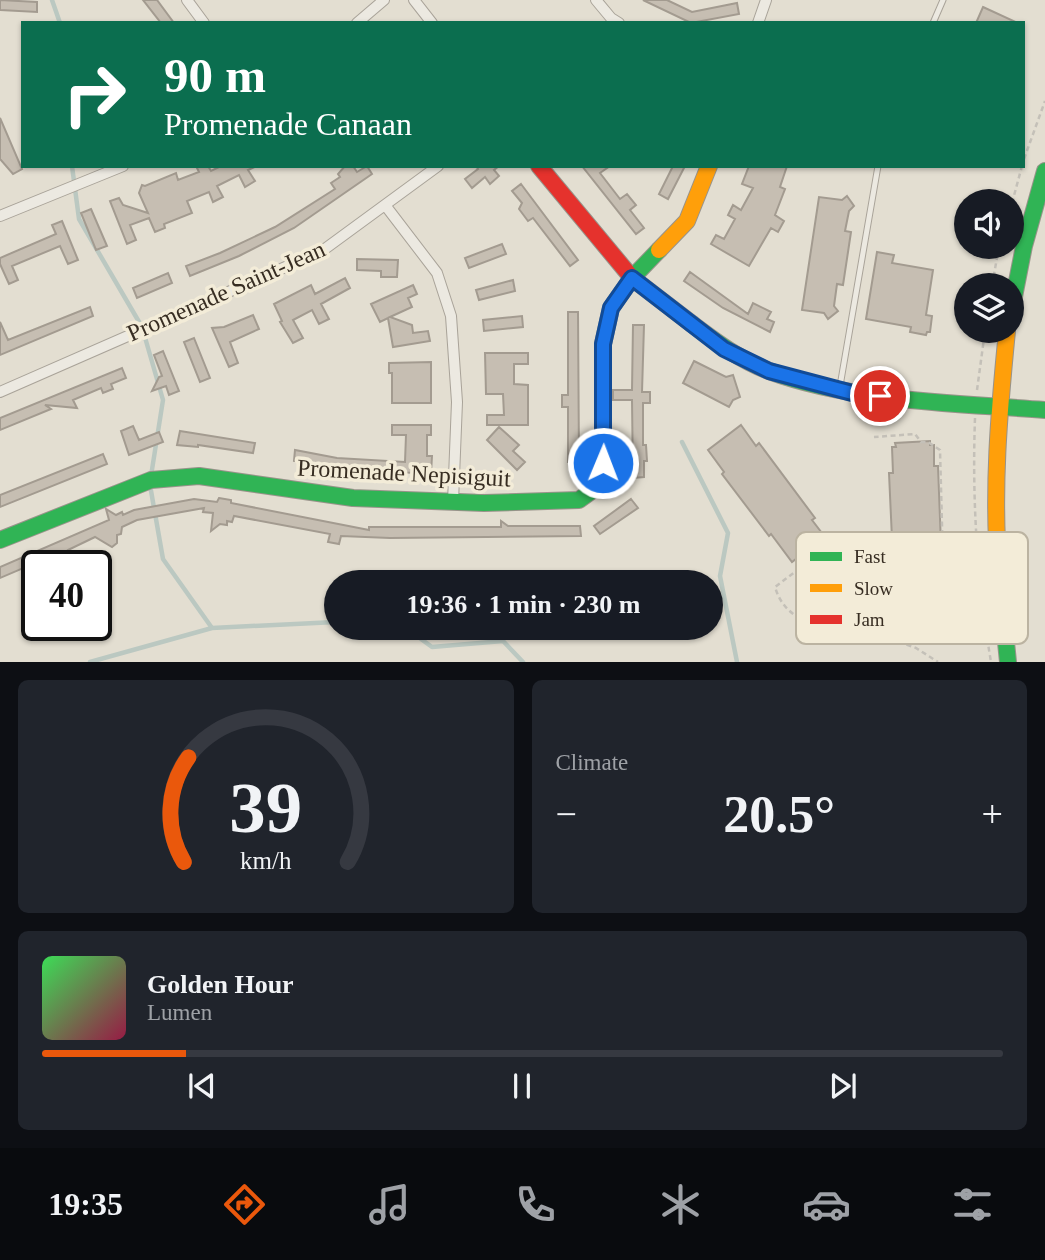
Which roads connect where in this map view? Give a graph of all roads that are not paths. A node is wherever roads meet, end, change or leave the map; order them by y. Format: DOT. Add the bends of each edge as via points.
graph roads {
  1 [pos="187,0"];
  2 [pos="384,0"];
  3 [pos="414,0"];
  4 [pos="596,0"];
  5 [pos="766,0"];
  6 [pos="943,0"];
  7 [pos="203,21"];
  8 [pos="359,21"];
  9 [pos="430,21"];
  10 [pos="616,21"];
  11 [pos="759,21"];
  12 [pos="934,21"];
  13 [pos="118,168"];
  14 [pos="435,168"];
  15 [pos="541,168"];
  16 [pos="708,168"];
  17 [pos="878,168"];
  18 [pos="1045,171"];
  19 [pos="385,205"];
  20 [pos="0,216"];
  21 [pos="1019,273"];
  22 [pos="632,278"];
  23 [pos="1006,343"];
  24 [pos="839,389"];
  25 [pos="0,392"];
  26 [pos="999,407"];
  27 [pos="1045,410"];
  28 [pos="453,502"];
  29 [pos="995,532"];
  30 [pos="0,540"];
  31 [pos="1006,644"];
  32 [pos="1008,662"];
  1 -- 7 [label="street"];
  2 -- 8 [label="street"];
  3 -- 9 [label="street"];
  4 -- 10 [label="street"];
  5 -- 11 [label="street"];
  6 -- 12 [label="lane"];
  13 -- 20 [label="street"];
  14 -- 19 [label="street, Promenade Saint-Jean"];
  15 -- 22 [label="street"];
  16 -- 22 [label="street" via="687,221"];
  17 -- 24 [label="lane"];
  18 -- 21 [label="street"];
  19 -- 25 [label="street, Promenade Saint-Jean" via="322,251"];
  19 -- 28 [label="street" via="437,273 451,316 457,402"];
  22 -- 24 [label="street" via="724,349 769,371"];
  22 -- 28 [label="street, Promenade Nepisiguit" via="611,308 603,344 603,463 597,487 579,500"];
  23 -- 26 [label="street"];
  24 -- 26 [label="street"];
  26 -- 27 [label="street"];
  26 -- 29 [label="street"];
  28 -- 30 [label="street, Promenade Nepisiguit" via="353,498 199,476 151,480"];
  31 -- 32 [label="street"];
}
